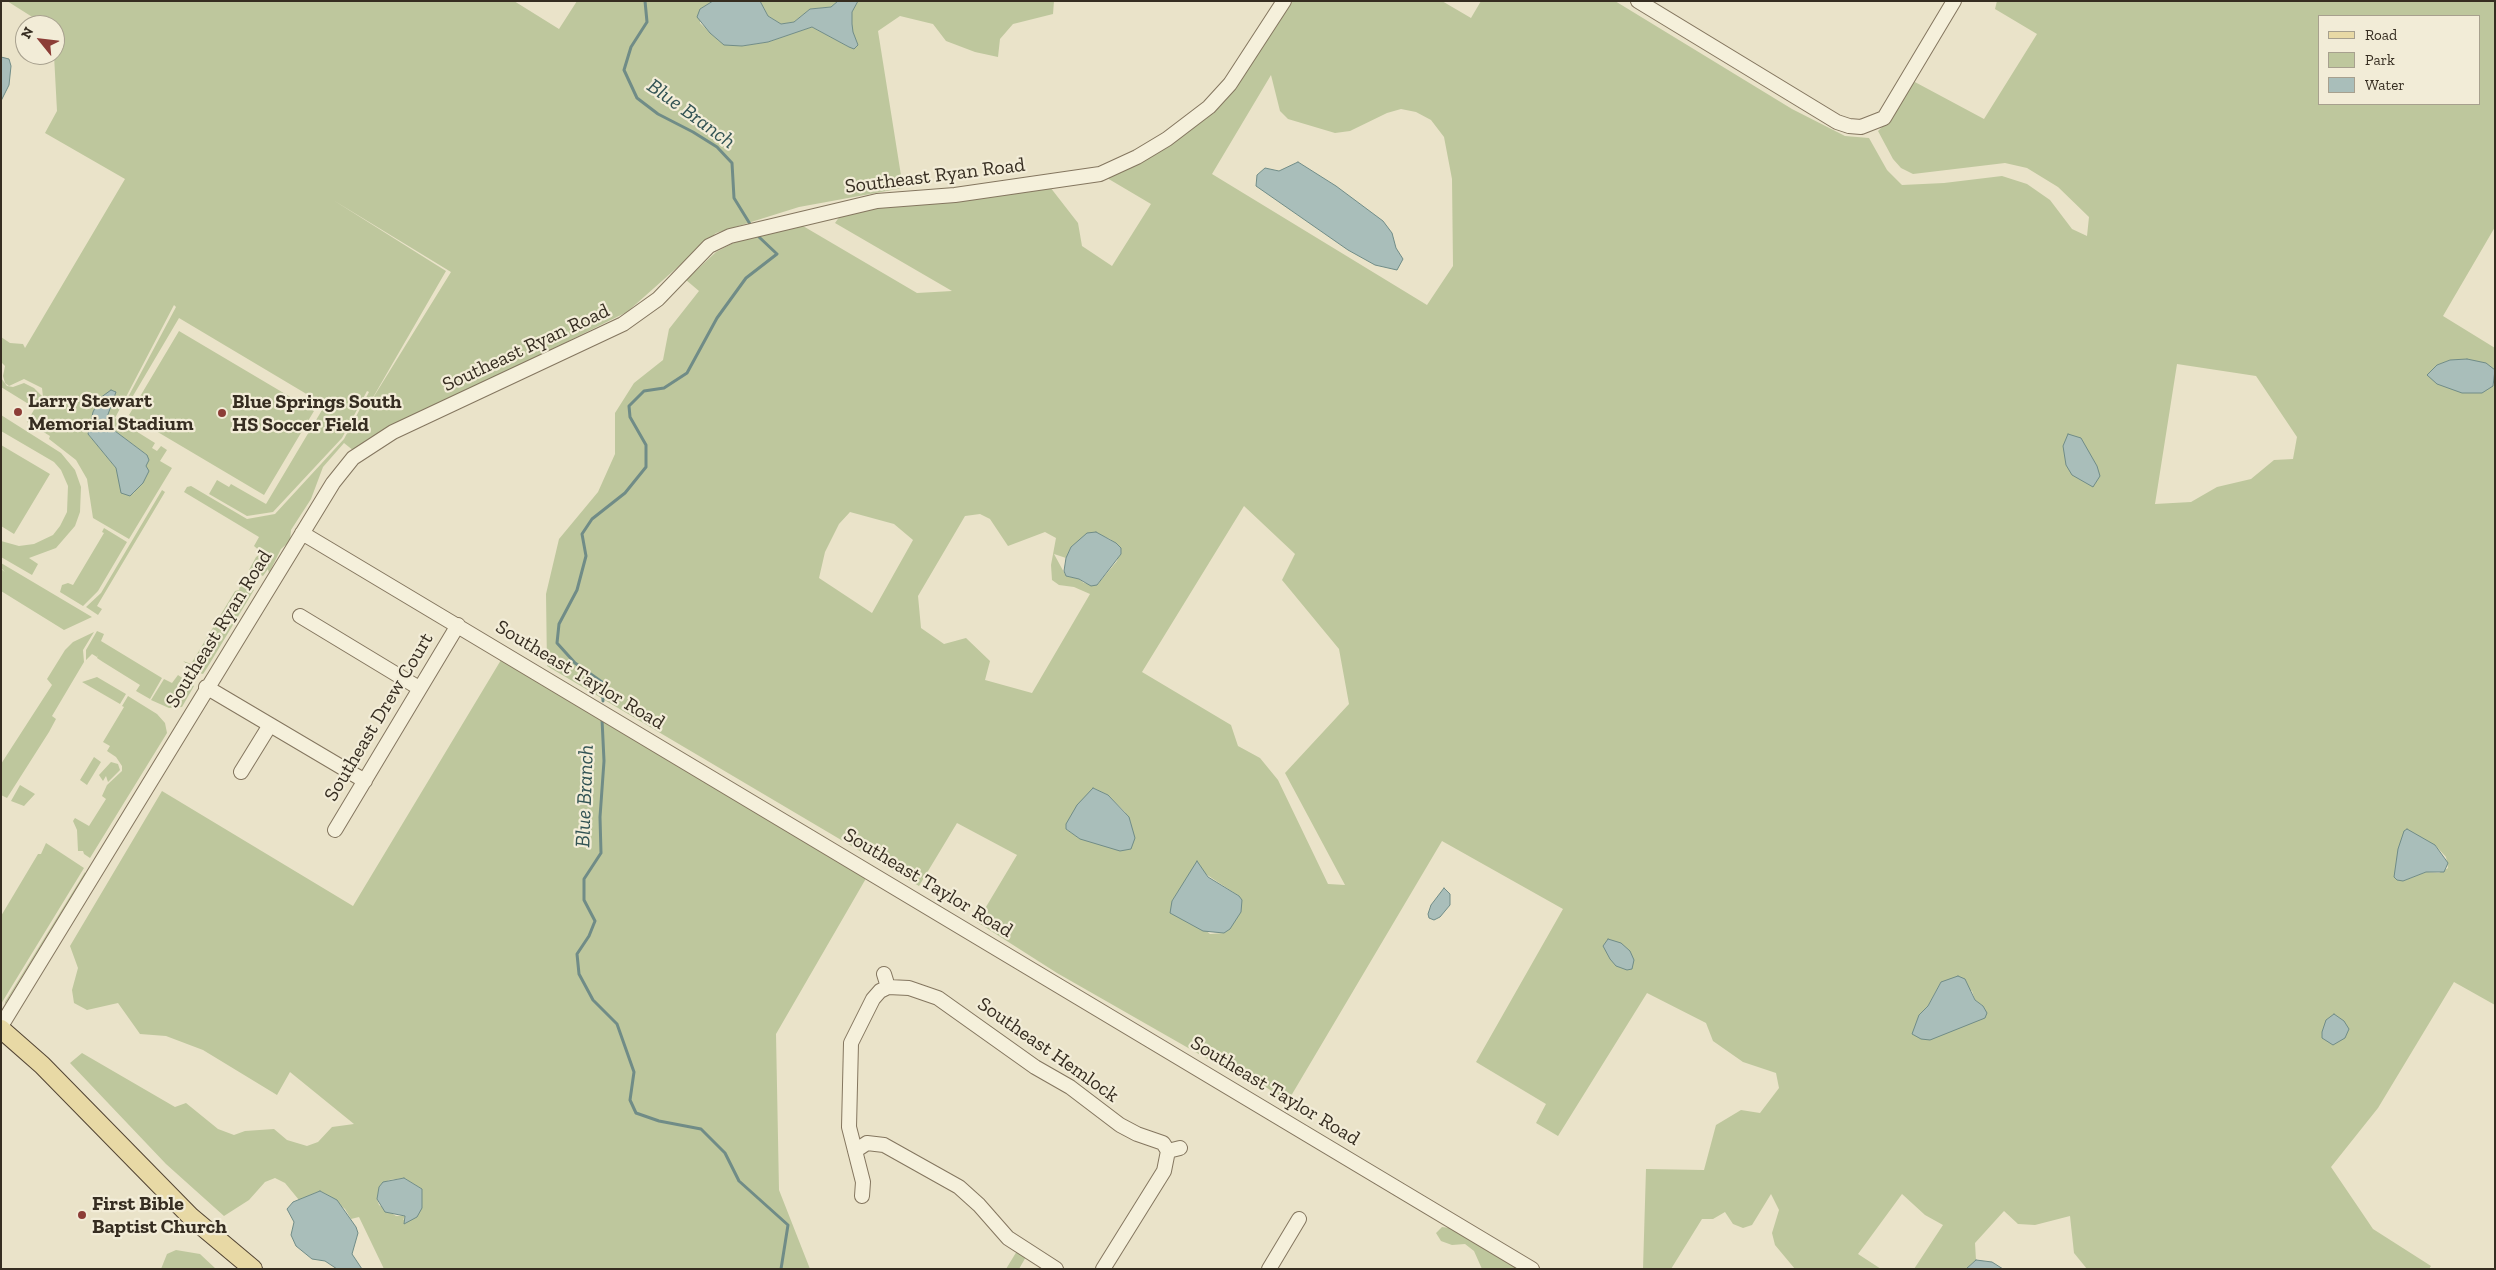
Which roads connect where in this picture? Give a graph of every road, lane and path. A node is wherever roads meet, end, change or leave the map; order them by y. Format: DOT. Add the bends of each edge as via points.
graph roads {
  1 [pos="1284,1"];
  2 [pos="1638,1"];
  3 [pos="1954,1"];
  4 [pos="302,533"];
  5 [pos="300,616"];
  6 [pos="458,625"];
  7 [pos="206,687"];
  8 [pos="419,688"];
  9 [pos="270,725"];
  10 [pos="241,772"];
  11 [pos="364,781"];
  12 [pos="335,830"];
  13 [pos="1,1027"];
  14 [pos="855,1151"];
  15 [pos="862,1196"];
  16 [pos="1299,1219"];
  17 [pos="254,1269"];
  18 [pos="1056,1269"];
  19 [pos="1103,1269"];
  20 [pos="1269,1269"];
  21 [pos="1532,1269"];
  1 -- 4 [label="street, Southeast Ryan Road" via="1230,84 1209,107 1167,140 1137,157 1100,174 955,195 878,201 730,236 709,246 658,299 624,324 393,432 367,448 342,471"];
  2 -- 3 [label="street" via="1837,122 1861,128 1884,118"];
  4 -- 6 [label="street, Southeast Taylor Road"];
  4 -- 7 [label="street, Southeast Ryan Road"];
  5 -- 8 [label="street"];
  6 -- 8 [label="street, Southeast Drew Court"];
  6 -- 21 [label="street, Southeast Taylor Road"];
  7 -- 9 [label="street"];
  7 -- 13 [label="street, Southeast Ryan Road"];
  8 -- 11 [label="street, Southeast Drew Court"];
  9 -- 10 [label="street"];
  9 -- 11 [label="street"];
  11 -- 12 [label="street, Southeast Drew Court"];
  13 -- 17 [label="main road" via="191,1217"];
  14 -- 15 [label="street"];
  14 -- 18 [label="street" via="867,1143 884,1145 959,1187 1008,1238"];
  14 -- 19 [label="street, Southeast Hemlock" via="849,1127 851,1043 873,999 886,980 938,998 1035,1067 1070,1087 1120,1125 1174,1150"];
  16 -- 20 [label="street"];
}
